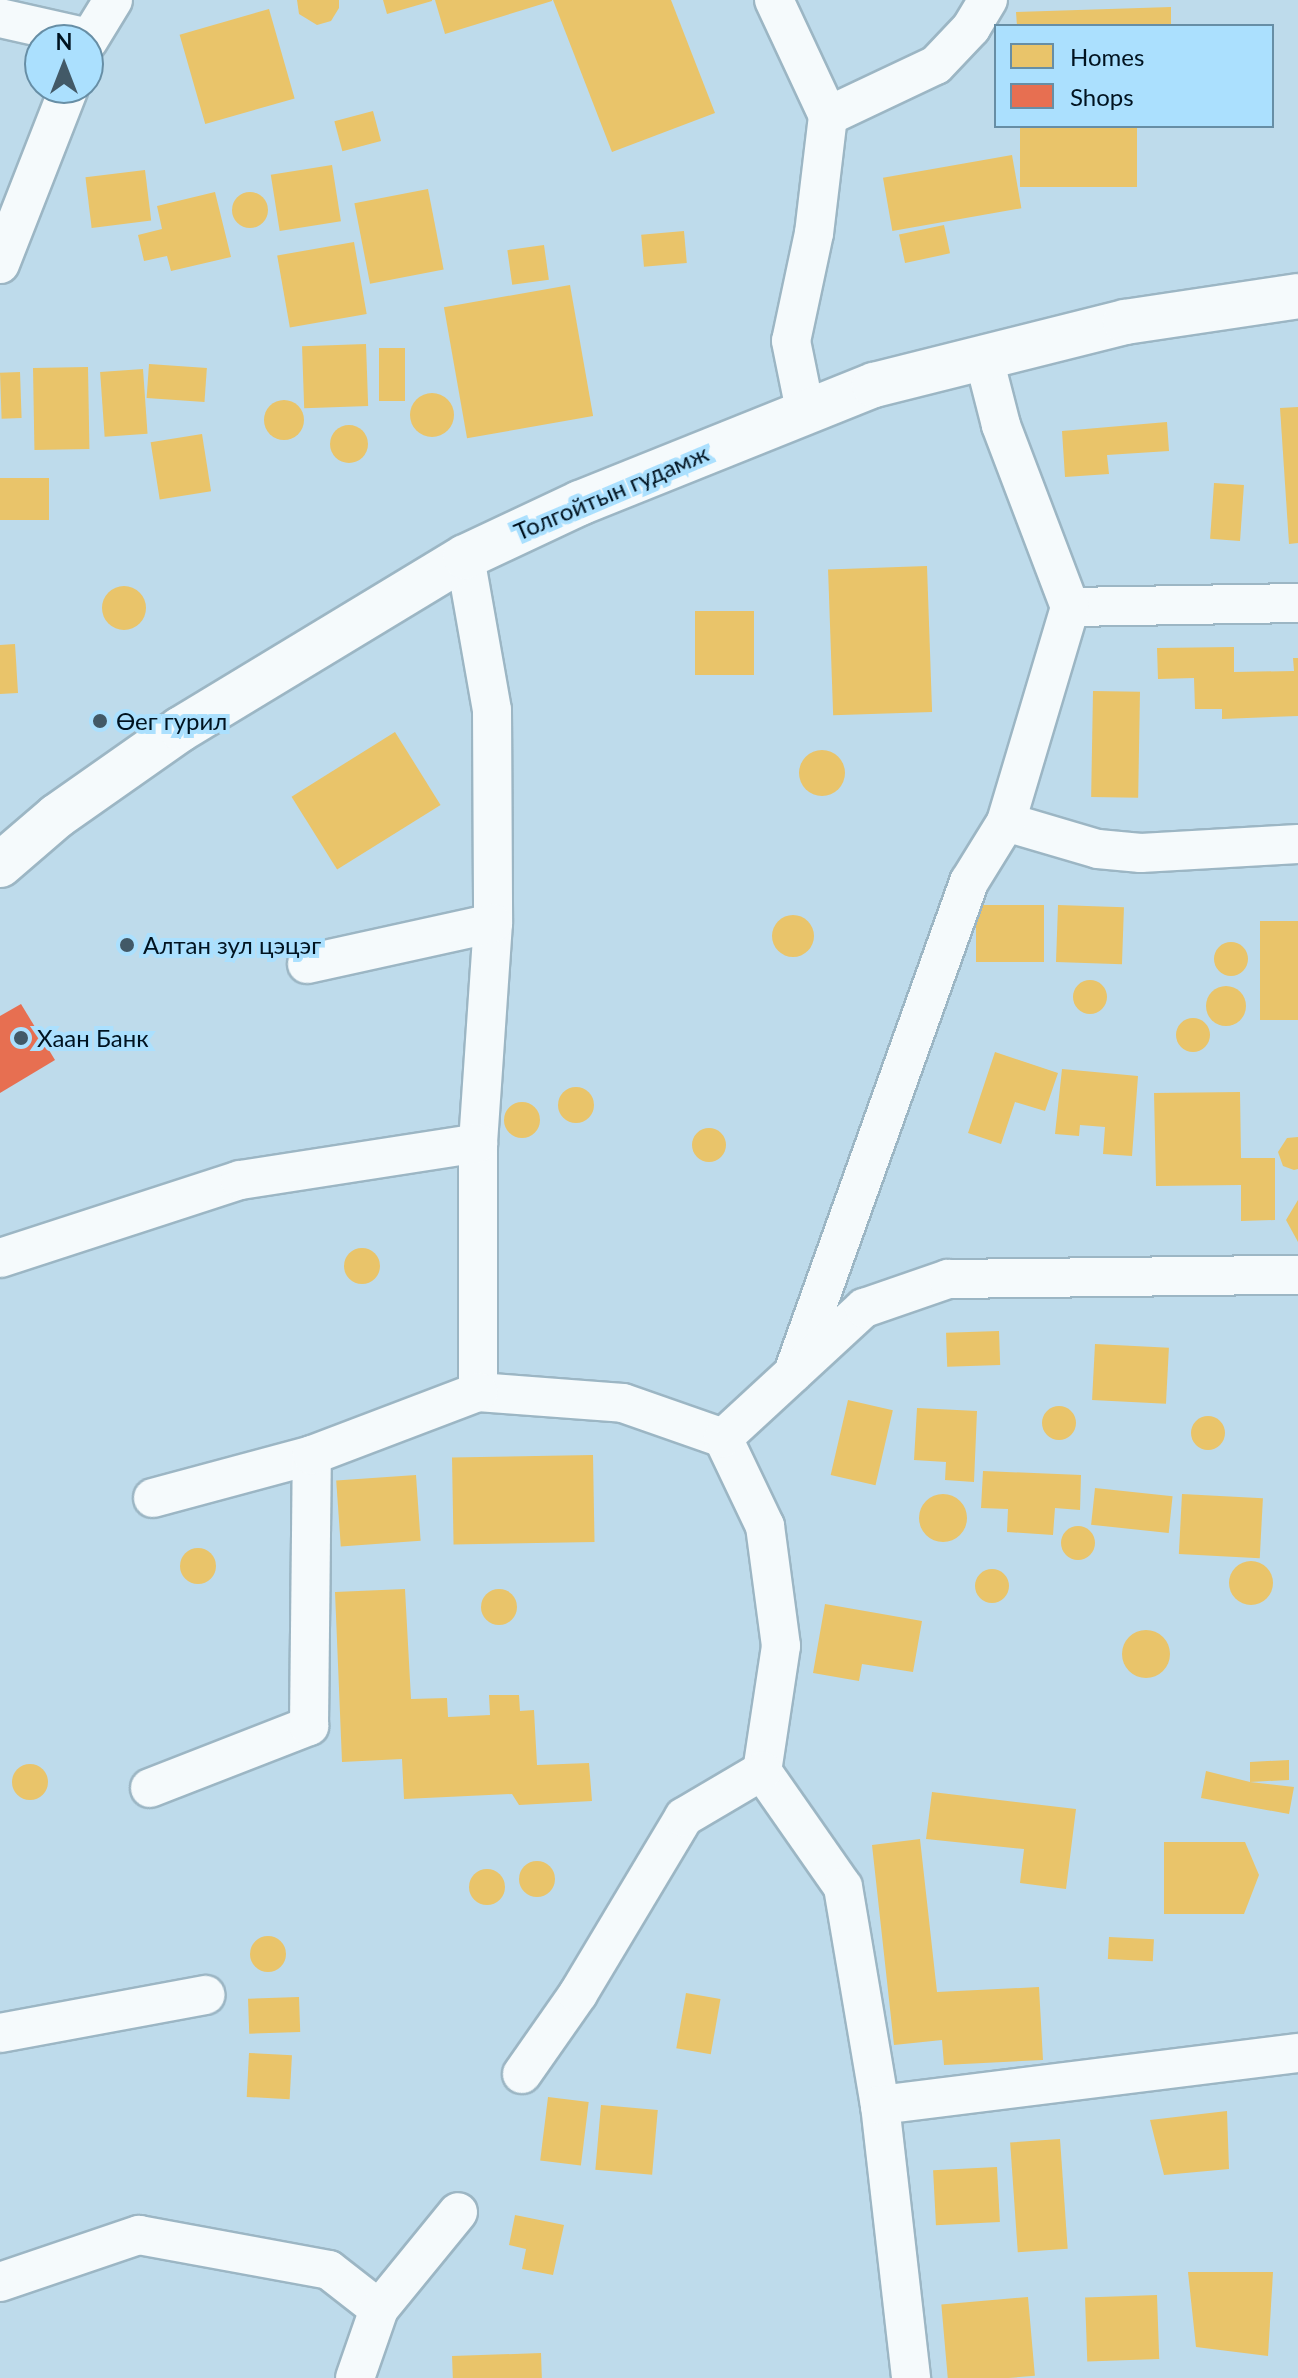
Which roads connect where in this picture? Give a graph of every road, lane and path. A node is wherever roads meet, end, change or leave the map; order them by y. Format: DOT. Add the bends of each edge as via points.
graph roads {
  1 [pos="113,0"];
  2 [pos="774,0"];
  3 [pos="988,0"];
  4 [pos="0,18"];
  5 [pos="25,24"];
  6 [pos="98,24"];
  7 [pos="61,104"];
  8 [pos="828,116"];
  9 [pos="12,204"];
  10 [pos="0,264"];
  11 [pos="1298,296"];
  12 [pos="983,355"];
  13 [pos="805,410"];
  14 [pos="465,557"];
  15 [pos="1298,603"];
  16 [pos="1070,607"];
  17 [pos="1006,822"];
  18 [pos="1298,844"];
  19 [pos="0,865"];
  20 [pos="493,923"];
  21 [pos="307,964"];
  22 [pos="478,1143"];
  23 [pos="0,1258"];
  24 [pos="1298,1275"];
  25 [pos="793,1373"];
  26 [pos="478,1392"];
  27 [pos="723,1438"];
  28 [pos="312,1455"];
  29 [pos="153,1498"];
  30 [pos="762,1771"];
  31 [pos="150,1788"];
  32 [pos="206,1995"];
  33 [pos="0,2033"];
  34 [pos="1298,2053"];
  35 [pos="522,2074"];
  36 [pos="880,2105"];
  37 [pos="458,2212"];
  38 [pos="0,2282"];
  39 [pos="379,2309"];
  40 [pos="355,2378"];
  41 [pos="911,2378"];
  1 -- 6 [label="street"];
  2 -- 8 [label="street"];
  3 -- 8 [label="street" via="971,28 936,65"];
  4 -- 5 [label="street"];
  7 -- 9 [label="street"];
  8 -- 13 [label="street" via="814,233 791,341"];
  9 -- 10 [label="street"];
  11 -- 12 [label="main road, Толгойтын гудамж" via="1125,322"];
  12 -- 13 [label="main road, Толгойтын гудамж"];
  12 -- 16 [label="street" via="1001,425"];
  13 -- 14 [label="main road, Толгойтын гудамж"];
  14 -- 19 [label="main road, Толгойтын гудамж" via="181,729 57,816"];
  14 -- 20 [label="street" via="492,710"];
  15 -- 16 [label="street"];
  16 -- 17 [label="street"];
  17 -- 18 [label="street" via="1098,849 1141,853"];
  17 -- 25 [label="street" via="969,882"];
  20 -- 21 [label="street"];
  20 -- 22 [label="street"];
  22 -- 23 [label="street" via="240,1180"];
  22 -- 26 [label="street"];
  24 -- 25 [label="street" via="948,1279 864,1308"];
  25 -- 27 [label="street"];
  26 -- 27 [label="street" via="623,1403"];
  26 -- 28 [label="street"];
  27 -- 30 [label="street" via="765,1526 781,1646"];
  28 -- 29 [label="street"];
  28 -- 31 [label="street" via="309,1726"];
  30 -- 35 [label="street" via="684,1817 578,1994"];
  30 -- 36 [label="street" via="843,1887"];
  32 -- 33 [label="street"];
  34 -- 36 [label="street"];
  36 -- 41 [label="street"];
  37 -- 39 [label="street"];
  38 -- 39 [label="street" via="139,2235 329,2270"];
  39 -- 40 [label="street"];
}
